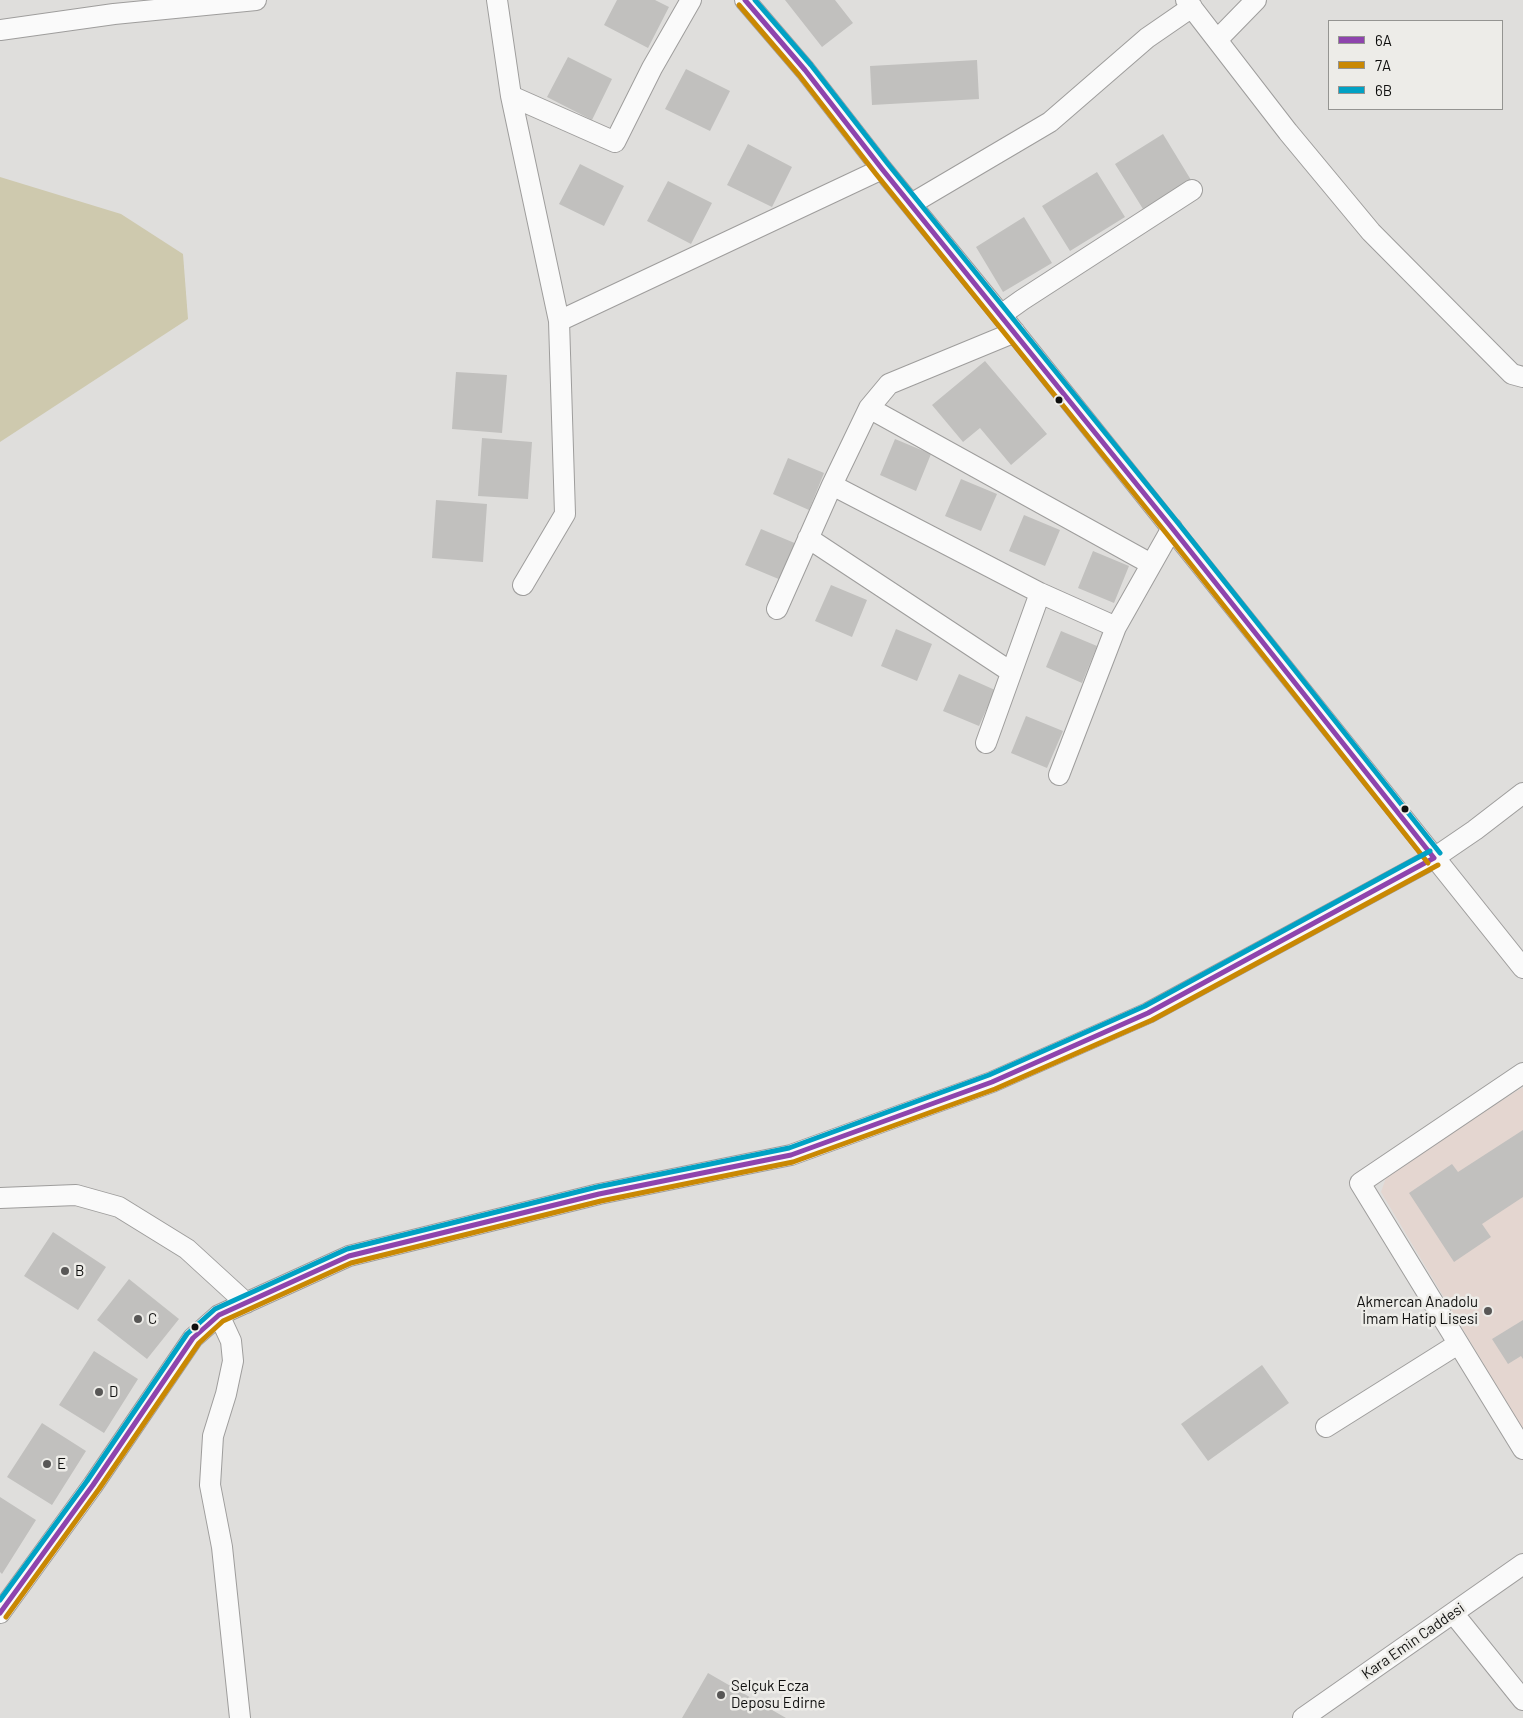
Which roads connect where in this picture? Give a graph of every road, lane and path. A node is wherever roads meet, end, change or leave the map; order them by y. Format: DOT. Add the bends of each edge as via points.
graph roads {
  1 [pos="256,0"];
  2 [pos="497,0"];
  3 [pos="691,0"];
  4 [pos="745,0"];
  5 [pos="1256,0"];
  6 [pos="1189,3"];
  7 [pos="118,7"];
  8 [pos="0,30"];
  9 [pos="1217,40"];
  10 [pos="511,96"];
  11 [pos="882,169"];
  12 [pos="1192,190"];
  13 [pos="911,204"];
  14 [pos="1001,315"];
  15 [pos="559,321"];
  16 [pos="1014,332"];
  17 [pos="1523,377"];
  18 [pos="869,408"];
  19 [pos="832,485"];
  20 [pos="1172,528"];
  21 [pos="808,538"];
  22 [pos="1151,564"];
  23 [pos="523,586"];
  24 [pos="1040,593"];
  25 [pos="777,609"];
  26 [pos="1116,627"];
  27 [pos="1011,672"];
  28 [pos="986,744"];
  29 [pos="1059,775"];
  30 [pos="1523,793"];
  31 [pos="1434,858"];
  32 [pos="1523,968"];
  33 [pos="1523,1073"];
  34 [pos="0,1198"];
  35 [pos="246,1304"];
  36 [pos="219,1315"];
  37 [pos="1458,1344"];
  38 [pos="1326,1427"];
  39 [pos="1523,1449"];
  40 [pos="1523,1564"];
  41 [pos="1453,1612"];
  42 [pos="0,1613"];
  43 [pos="1523,1700"];
  44 [pos="240,1718"];
  45 [pos="1303,1718"];
  1 -- 7 [label="street"];
  2 -- 10 [label="street"];
  3 -- 10 [label="street" via="615,142"];
  4 -- 11 [label="street" via="805,70"];
  5 -- 9 [label="street"];
  6 -- 9 [label="street"];
  6 -- 13 [label="street" via="1050,122"];
  7 -- 8 [label="street"];
  9 -- 17 [label="street" via="1371,232 1512,374"];
  10 -- 15 [label="street"];
  11 -- 13 [label="street"];
  11 -- 15 [label="street"];
  12 -- 14 [label="street"];
  13 -- 14 [label="street"];
  14 -- 16 [label="street"];
  15 -- 23 [label="street" via="565,514"];
  16 -- 18 [label="street" via="889,384"];
  16 -- 20 [label="street"];
  18 -- 19 [label="street"];
  18 -- 22 [label="street"];
  19 -- 21 [label="street"];
  19 -- 24 [label="street"];
  20 -- 22 [label="street"];
  20 -- 31 [label="street"];
  21 -- 25 [label="street"];
  21 -- 27 [label="street"];
  22 -- 26 [label="street"];
  24 -- 26 [label="street"];
  24 -- 27 [label="street"];
  26 -- 29 [label="street"];
  27 -- 28 [label="street"];
  30 -- 31 [label="street"];
  31 -- 32 [label="street"];
  31 -- 35 [label="street" via="1148,1013 992,1082 791,1156 599,1194 348,1256"];
  33 -- 37 [label="street" via="1360,1183"];
  34 -- 35 [label="street" via="76,1195 119,1208 187,1249"];
  35 -- 36 [label="street"];
  36 -- 42 [label="street" via="193,1338 93,1485"];
  36 -- 44 [label="street" via="231,1341 233,1361 213,1436 210,1485 222,1547"];
  37 -- 38 [label="street"];
  37 -- 39 [label="street"];
  40 -- 41 [label="street, Kara Emin Caddesi"];
  41 -- 43 [label="street"];
  41 -- 45 [label="street, Kara Emin Caddesi"];
}
